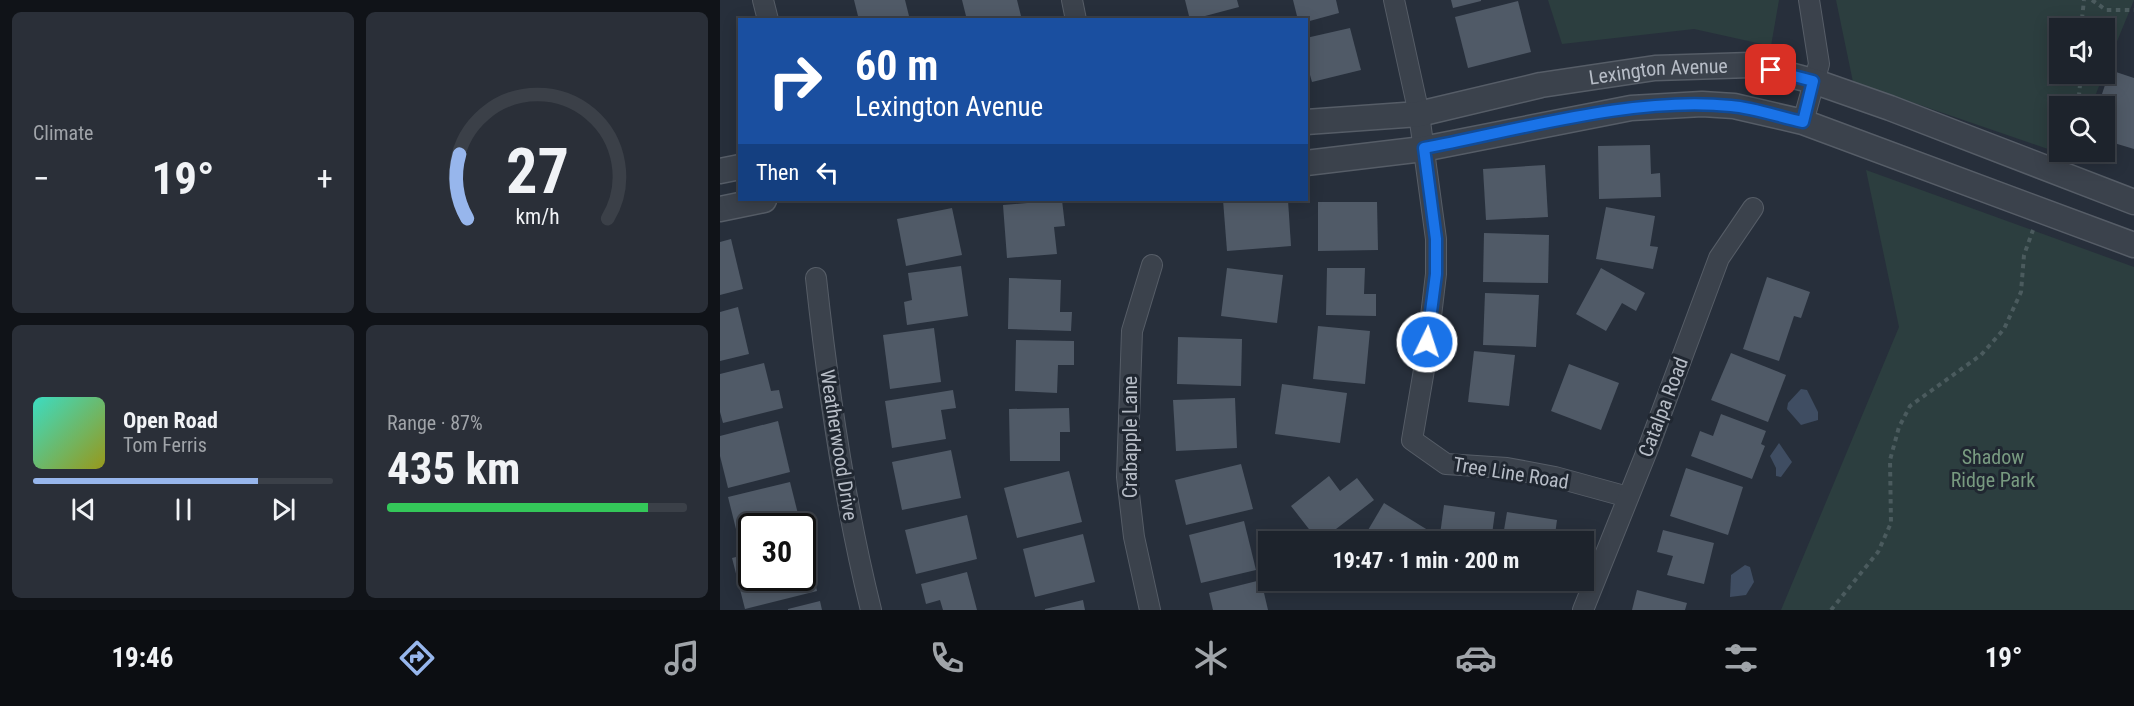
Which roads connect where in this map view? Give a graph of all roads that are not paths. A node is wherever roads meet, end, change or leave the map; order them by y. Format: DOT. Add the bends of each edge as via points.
graph roads {
  1 [pos="763,0"];
  2 [pos="1072,0"];
  3 [pos="1394,0"];
  4 [pos="1809,0"];
  5 [pos="768,18"];
  6 [pos="1076,18"];
  7 [pos="1813,81"];
  8 [pos="1419,114"];
  9 [pos="1308,122"];
  10 [pos="1803,122"];
  11 [pos="1424,148"];
  12 [pos="1308,163"];
  13 [pos="738,167"];
  14 [pos="720,171"];
  15 [pos="759,201"];
  16 [pos="2134,202"];
  17 [pos="1753,208"];
  18 [pos="720,209"];
  19 [pos="2134,245"];
  20 [pos="1152,265"];
  21 [pos="816,278"];
  22 [pos="1628,497"];
  23 [pos="871,610"];
  24 [pos="1150,610"];
  25 [pos="1583,610"];
  1 -- 5 [label="street"];
  2 -- 6 [label="street"];
  3 -- 8 [label="street, Tree Line Road"];
  4 -- 7 [label="street" via="1820,64"];
  7 -- 8 [label="street, Lexington Avenue" via="1751,65 1656,68 1541,85"];
  7 -- 10 [label="street"];
  7 -- 16 [label="street, Lexington Avenue"];
  8 -- 9 [label="street, Lexington Avenue"];
  8 -- 11 [label="street, Tree Line Road"];
  10 -- 11 [label="street, Lexington Avenue" via="1734,106 1631,108"];
  10 -- 19 [label="street, Lexington Avenue"];
  11 -- 12 [label="street, Lexington Avenue"];
  11 -- 22 [label="street, Tree Line Road" via="1436,274 1412,440 1446,464 1507,468"];
  13 -- 14 [label="street"];
  15 -- 18 [label="street"];
  17 -- 22 [label="street, Catalpa Road" via="1719,258"];
  20 -- 24 [label="street, Crabapple Lane" via="1132,331 1127,477 1134,537"];
  21 -- 23 [label="street, Weatherwood Drive" via="853,537"];
  22 -- 25 [label="street, Catalpa Road"];
}
